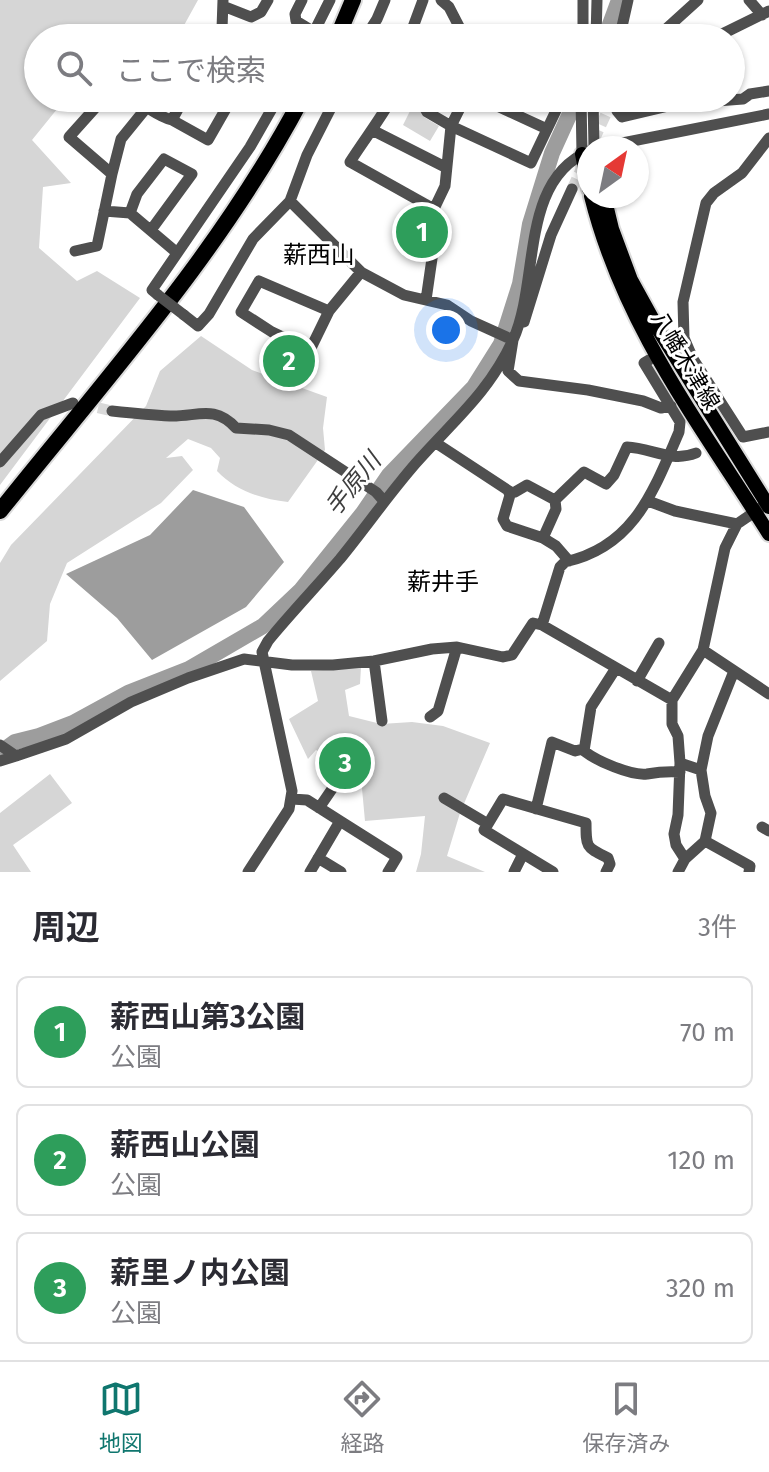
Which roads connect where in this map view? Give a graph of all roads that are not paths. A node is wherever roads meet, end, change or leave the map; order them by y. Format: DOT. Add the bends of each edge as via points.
graph roads {
  1 [pos="268,0"];
  2 [pos="302,0"];
  3 [pos="330,0"];
  4 [pos="350,0"];
  5 [pos="385,0"];
  6 [pos="423,0"];
  7 [pos="441,0"];
  8 [pos="583,0"];
  9 [pos="597,0"];
  10 [pos="628,0"];
  11 [pos="698,0"];
  12 [pos="749,0"];
  13 [pos="223,3"];
  14 [pos="765,13"];
  15 [pos="222,24"];
  16 [pos="299,24"];
  17 [pos="318,24"];
  18 [pos="340,24"];
  19 [pos="374,24"];
  20 [pos="417,24"];
  21 [pos="458,24"];
  22 [pos="583,24"];
  23 [pos="596,24"];
  24 [pos="624,24"];
  25 [pos="671,24"];
  26 [pos="743,24"];
  27 [pos="769,91"];
  28 [pos="745,98"];
  29 [pos="91,112"];
  30 [pos="143,112"];
  31 [pos="154,112"];
  32 [pos="176,112"];
  33 [pos="224,112"];
  34 [pos="270,112"];
  35 [pos="298,112"];
  36 [pos="329,112"];
  37 [pos="384,112"];
  38 [pos="427,112"];
  39 [pos="458,112"];
  40 [pos="510,112"];
  41 [pos="555,112"];
  42 [pos="580,112"];
  43 [pos="592,112"];
  44 [pos="620,112"];
  45 [pos="643,112"];
  46 [pos="769,114"];
  47 [pos="172,120"];
  48 [pos="451,126"];
  49 [pos="547,129"];
  50 [pos="374,131"];
  51 [pos="585,136"];
  52 [pos="591,136"];
  53 [pos="649,138"];
  54 [pos="769,138"];
  55 [pos="577,156"];
  56 [pos="445,167"];
  57 [pos="112,174"];
  58 [pos="572,189"];
  59 [pos="290,201"];
  60 [pos="594,208"];
  61 [pos="607,208"];
  62 [pos="434,209"];
  63 [pos="104,211"];
  64 [pos="130,213"];
  65 [pos="151,230"];
  66 [pos="75,251"];
  67 [pos="176,252"];
  68 [pos="361,272"];
  69 [pos="426,300"];
  70 [pos="329,311"];
  71 [pos="512,337"];
  72 [pos="649,360"];
  73 [pos="73,403"];
  74 [pos="671,406"];
  75 [pos="112,411"];
  76 [pos="769,432"];
  77 [pos="436,443"];
  78 [pos="696,453"];
  79 [pos="668,457"];
  80 [pos="0,462"];
  81 [pos="509,493"];
  82 [pos="555,500"];
  83 [pos="384,501"];
  84 [pos="648,501"];
  85 [pos="765,506"];
  86 [pos="0,511"];
  87 [pos="737,524"];
  88 [pos="769,534"];
  89 [pos="543,538"];
  90 [pos="569,561"];
  91 [pos="542,625"];
  92 [pos="659,643"];
  93 [pos="457,647"];
  94 [pos="703,650"];
  95 [pos="374,661"];
  96 [pos="263,663"];
  97 [pos="616,668"];
  98 [pos="734,671"];
  99 [pos="637,681"];
  100 [pos="769,694"];
  101 [pos="672,700"];
  102 [pos="430,717"];
  103 [pos="382,721"];
  104 [pos="0,745"];
  105 [pos="583,749"];
  106 [pos="14,754"];
  107 [pos="0,761"];
  108 [pos="680,767"];
  109 [pos="701,770"];
  110 [pos="343,773"];
  111 [pos="444,798"];
  112 [pos="292,799"];
  113 [pos="319,808"];
  114 [pos="536,809"];
  115 [pos="340,821"];
  116 [pos="488,824"];
  117 [pos="705,841"];
  118 [pos="523,854"];
  119 [pos="318,858"];
  120 [pos="685,859"];
  121 [pos="248,872"];
  122 [pos="310,872"];
  123 [pos="341,872"];
  124 [pos="388,872"];
  125 [pos="514,872"];
  126 [pos="553,872"];
  127 [pos="606,872"];
  128 [pos="678,872"];
  129 [pos="749,872"];
  1 -- 13 [label="street" via="251,17"];
  2 -- 16 [label="street" via="295,14"];
  3 -- 17 [label="street"];
  4 -- 18 [label="highway"];
  5 -- 19 [label="street"];
  6 -- 20 [label="street"];
  7 -- 21 [label="street"];
  8 -- 22 [label="street"];
  9 -- 23 [label="street"];
  10 -- 24 [label="street"];
  11 -- 25 [label="street"];
  12 -- 14 [label="street"];
  13 -- 15 [label="street"];
  14 -- 26 [label="street"];
  27 -- 28 [label="street"];
  29 -- 57 [label="street" via="69,137"];
  30 -- 57 [label="street" via="121,139"];
  31 -- 47 [label="street"];
  32 -- 47 [label="street"];
  33 -- 47 [label="street" via="208,140"];
  34 -- 67 [label="street"];
  35 -- 86 [label="highway" via="240,216 166,315"];
  36 -- 59 [label="street"];
  37 -- 50 [label="street"];
  38 -- 48 [label="street"];
  39 -- 48 [label="street"];
  40 -- 49 [label="street"];
  41 -- 49 [label="street"];
  42 -- 51 [label="street"];
  43 -- 52 [label="street"];
  44 -- 45 [label="street" via="622,117"];
  46 -- 53 [label="street"];
  48 -- 49 [label="street" via="531,163"];
  48 -- 56 [label="street"];
  50 -- 56 [label="street"];
  50 -- 62 [label="street" via="350,162"];
  54 -- 76 [label="street" via="742,173 706,203 683,302 682,340 743,437"];
  55 -- 71 [label="street" via="558,173 546,197"];
  56 -- 62 [label="street" via="445,186"];
  57 -- 63 [label="street"];
  58 -- 71 [label="street" via="551,235 524,322"];
  59 -- 67 [label="street, bridge" via="253,239 198,326 152,290"];
  59 -- 68 [label="street"];
  60 -- 85 [label="main road, 八幡木津線" via="644,337"];
  61 -- 85 [label="main road, 八幡木津線" via="631,280"];
  62 -- 69 [label="street" via="438,217"];
  63 -- 64 [label="street"];
  63 -- 66 [label="street" via="97,246"];
  64 -- 65 [label="street"];
  64 -- 65 [label="street" via="137,194 164,159 192,174"];
  65 -- 67 [label="street"];
  68 -- 69 [label="street" via="404,295"];
  68 -- 70 [label="street"];
  69 -- 71 [label="street"];
  70 -- 70 [label="street" via="310,350 241,312 259,281"];
  71 -- 74 [label="street" via="508,371 519,381"];
  71 -- 77 [label="street" via="489,383"];
  72 -- 74 [label="street" via="644,363"];
  73 -- 80 [label="street" via="41,415"];
  74 -- 79 [label="street" via="680,422"];
  75 -- 83 [label="street" via="213,413 236,428 289,435"];
  77 -- 81 [label="street"];
  77 -- 83 [label="street"];
  78 -- 79 [label="street"];
  79 -- 82 [label="street" via="627,447 606,484 584,472"];
  79 -- 84 [label="street"];
  81 -- 82 [label="street" via="527,485"];
  81 -- 89 [label="street" via="503,519 507,526"];
  82 -- 89 [label="street"];
  83 -- 96 [label="street" via="268,641"];
  84 -- 87 [label="street"];
  84 -- 90 [label="street" via="624,532 579,561"];
  85 -- 87 [label="street"];
  85 -- 88 [label="main road, 八幡木津線"];
  87 -- 94 [label="street" via="720,563"];
  89 -- 90 [label="street"];
  90 -- 91 [label="street" via="556,576"];
  91 -- 93 [label="street" via="533,623 512,655"];
  91 -- 97 [label="street"];
  92 -- 99 [label="street"];
  93 -- 95 [label="street"];
  93 -- 102 [label="street" via="438,711"];
  94 -- 98 [label="street"];
  94 -- 101 [label="street"];
  95 -- 96 [label="street"];
  95 -- 103 [label="street"];
  96 -- 106 [label="street" via="244,659 188,678 131,702 66,739"];
  96 -- 112 [label="street"];
  97 -- 99 [label="street"];
  97 -- 105 [label="street" via="591,707"];
  98 -- 100 [label="street"];
  98 -- 109 [label="street" via="708,736"];
  99 -- 101 [label="street"];
  101 -- 108 [label="street"];
  104 -- 106 [label="street"];
  105 -- 108 [label="street" via="596,760 644,775"];
  105 -- 114 [label="street" via="552,742"];
  106 -- 107 [label="street"];
  108 -- 109 [label="street"];
  108 -- 120 [label="street" via="674,834"];
  109 -- 117 [label="street" via="711,813"];
  110 -- 113 [label="street"];
  111 -- 116 [label="street"];
  112 -- 113 [label="street"];
  112 -- 121 [label="street"];
  113 -- 115 [label="street"];
  114 -- 116 [label="street" via="503,799"];
  114 -- 127 [label="street" via="586,823 586,843 608,858"];
  115 -- 119 [label="street"];
  115 -- 124 [label="street" via="397,857"];
  116 -- 118 [label="street" via="484,830"];
  117 -- 120 [label="street"];
  117 -- 129 [label="street" via="750,866"];
  118 -- 125 [label="street"];
  118 -- 126 [label="street"];
  119 -- 122 [label="street"];
  119 -- 123 [label="street"];
  120 -- 128 [label="street"];
}
